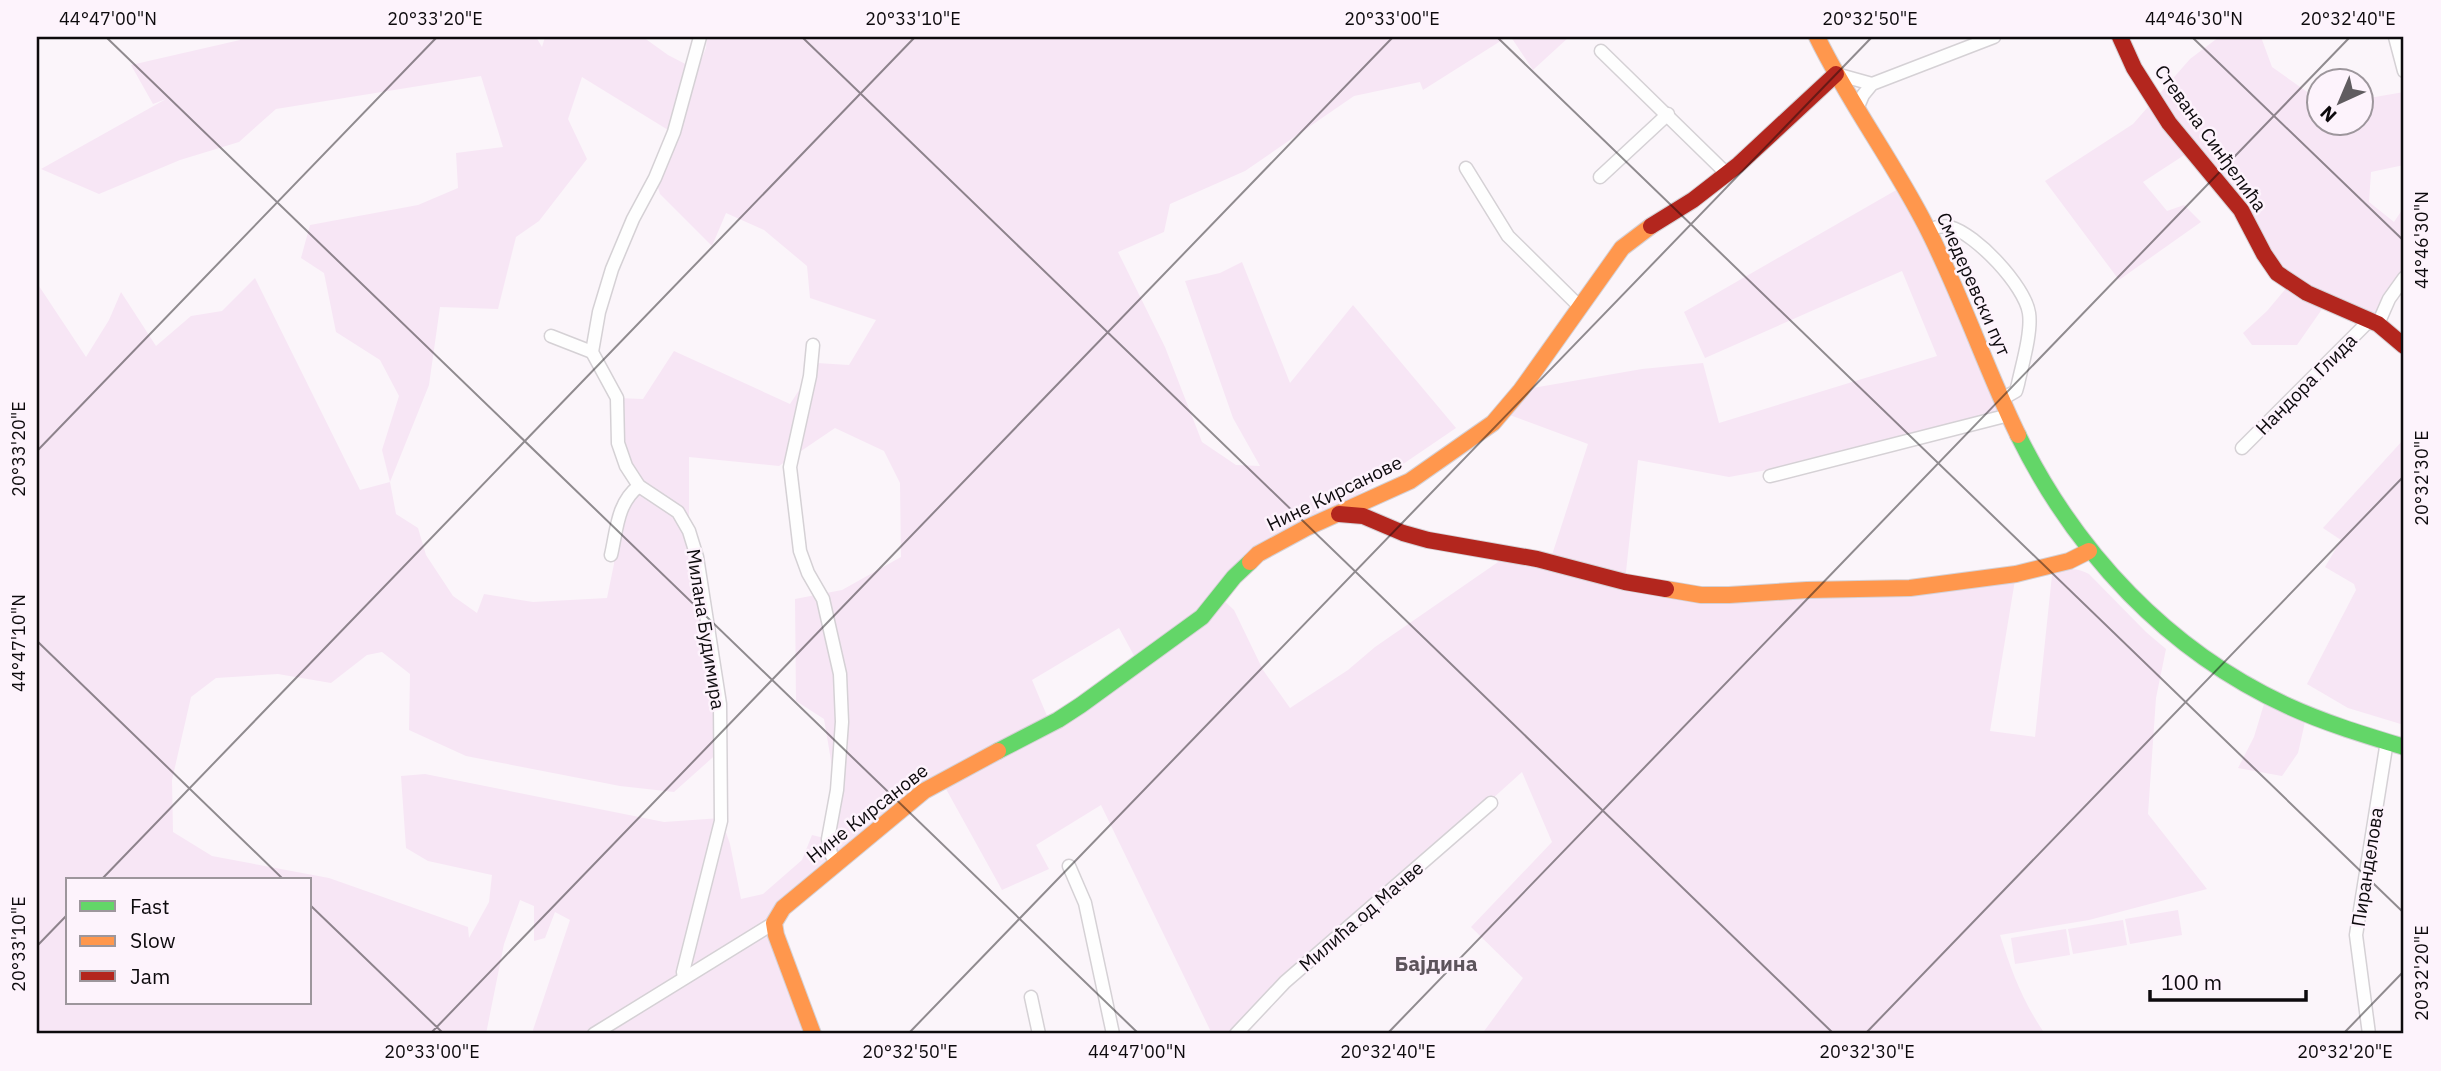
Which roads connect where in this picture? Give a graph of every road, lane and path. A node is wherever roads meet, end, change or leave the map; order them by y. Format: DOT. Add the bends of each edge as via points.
graph roads {
  1 [pos="699,37"];
  2 [pos="1817,37"];
  3 [pos="1994,37"];
  4 [pos="2120,37"];
  5 [pos="2395,37"];
  6 [pos="1601,51"];
  7 [pos="2404,71"];
  8 [pos="1836,74"];
  9 [pos="1872,84"];
  10 [pos="1857,109"];
  11 [pos="1668,114"];
  12 [pos="1466,168"];
  13 [pos="1727,174"];
  14 [pos="1600,177"];
  15 [pos="1929,230"];
  16 [pos="2404,278"];
  17 [pos="1580,307"];
  18 [pos="2374,322"];
  19 [pos="551,336"];
  20 [pos="813,345"];
  21 [pos="2404,346"];
  22 [pos="592,352"];
  23 [pos="2002,399"];
  24 [pos="2009,415"];
  25 [pos="2242,448"];
  26 [pos="1770,476"];
  27 [pos="639,486"];
  28 [pos="1333,515"];
  29 [pos="2089,551"];
  30 [pos="611,555"];
  31 [pos="2387,741"];
  32 [pos="2404,747"];
  33 [pos="1491,803"];
  34 [pos="836,863"];
  35 [pos="1069,866"];
  36 [pos="774,923"];
  37 [pos="684,978"];
  38 [pos="1031,997"];
  39 [pos="594,1034"];
  40 [pos="813,1034"];
  41 [pos="1039,1034"];
  42 [pos="1113,1034"];
  43 [pos="1236,1034"];
  44 [pos="2369,1034"];
  1 -- 22 [label="street" via="674,132 612,269 598,312"];
  2 -- 8 [label="street, Смедеревски пут"];
  3 -- 9 [label="street"];
  4 -- 18 [label="street, Стевана Синђелића" via="2162,112 2241,210 2277,273 2307,293"];
  5 -- 7 [label="street"];
  6 -- 11 [label="street"];
  8 -- 9 [label="street"];
  8 -- 10 [label="street, Смедеревски пут"];
  8 -- 13 [label="street, Нине Кирсанове"];
  9 -- 10 [label="street"];
  10 -- 15 [label="street, Смедеревски пут"];
  11 -- 13 [label="street"];
  11 -- 14 [label="street"];
  12 -- 17 [label="street" via="1507,236"];
  13 -- 17 [label="street, Нине Кирсанове" via="1628,242"];
  15 -- 23 [label="street, Смедеревски пут"];
  15 -- 23 [label="street" via="1945,226 1959,230 1999,263 2023,296 2030,314 2018,384"];
  16 -- 18 [label="street, Нандора Глида"];
  17 -- 28 [label="street, Нине Кирсанове" via="1493,424 1409,481"];
  18 -- 21 [label="street, Стевана Синђелића"];
  18 -- 25 [label="street, Нандора Глида"];
  19 -- 22 [label="street"];
  20 -- 34 [label="street" via="790,467 800,551 823,598 840,674 842,722 828,839"];
  22 -- 27 [label="street, Милана Будимира" via="617,398 618,443"];
  23 -- 24 [label="street, Смедеревски пут"];
  24 -- 26 [label="street"];
  24 -- 29 [label="street, Смедеревски пут" via="2046,488"];
  27 -- 30 [label="street" via="623,503"];
  27 -- 37 [label="street, Милана Будимира" via="678,512 689,531 720,704 721,821"];
  28 -- 29 [label="street" via="1352,513 1428,540 1701,595 1910,588 2016,574 2069,561"];
  28 -- 34 [label="street, Нине Кирсанове" via="1258,554 1202,617 1081,705 941,780"];
  29 -- 31 [label="street, Смедеревски пут" via="2155,620 2221,670 2286,706"];
  31 -- 32 [label="street, Смедеревски пут"];
  31 -- 44 [label="street, Пиранделова" via="2356,935"];
  33 -- 43 [label="street, Милића од Мачве" via="1293,975"];
  34 -- 36 [label="street, Нине Кирсанове" via="783,908"];
  35 -- 42 [label="street" via="1085,903"];
  36 -- 37 [label="street, Нине Кирсанове"];
  36 -- 40 [label="street"];
  37 -- 39 [label="street, Нине Кирсанове"];
  38 -- 41 [label="street"];
}
